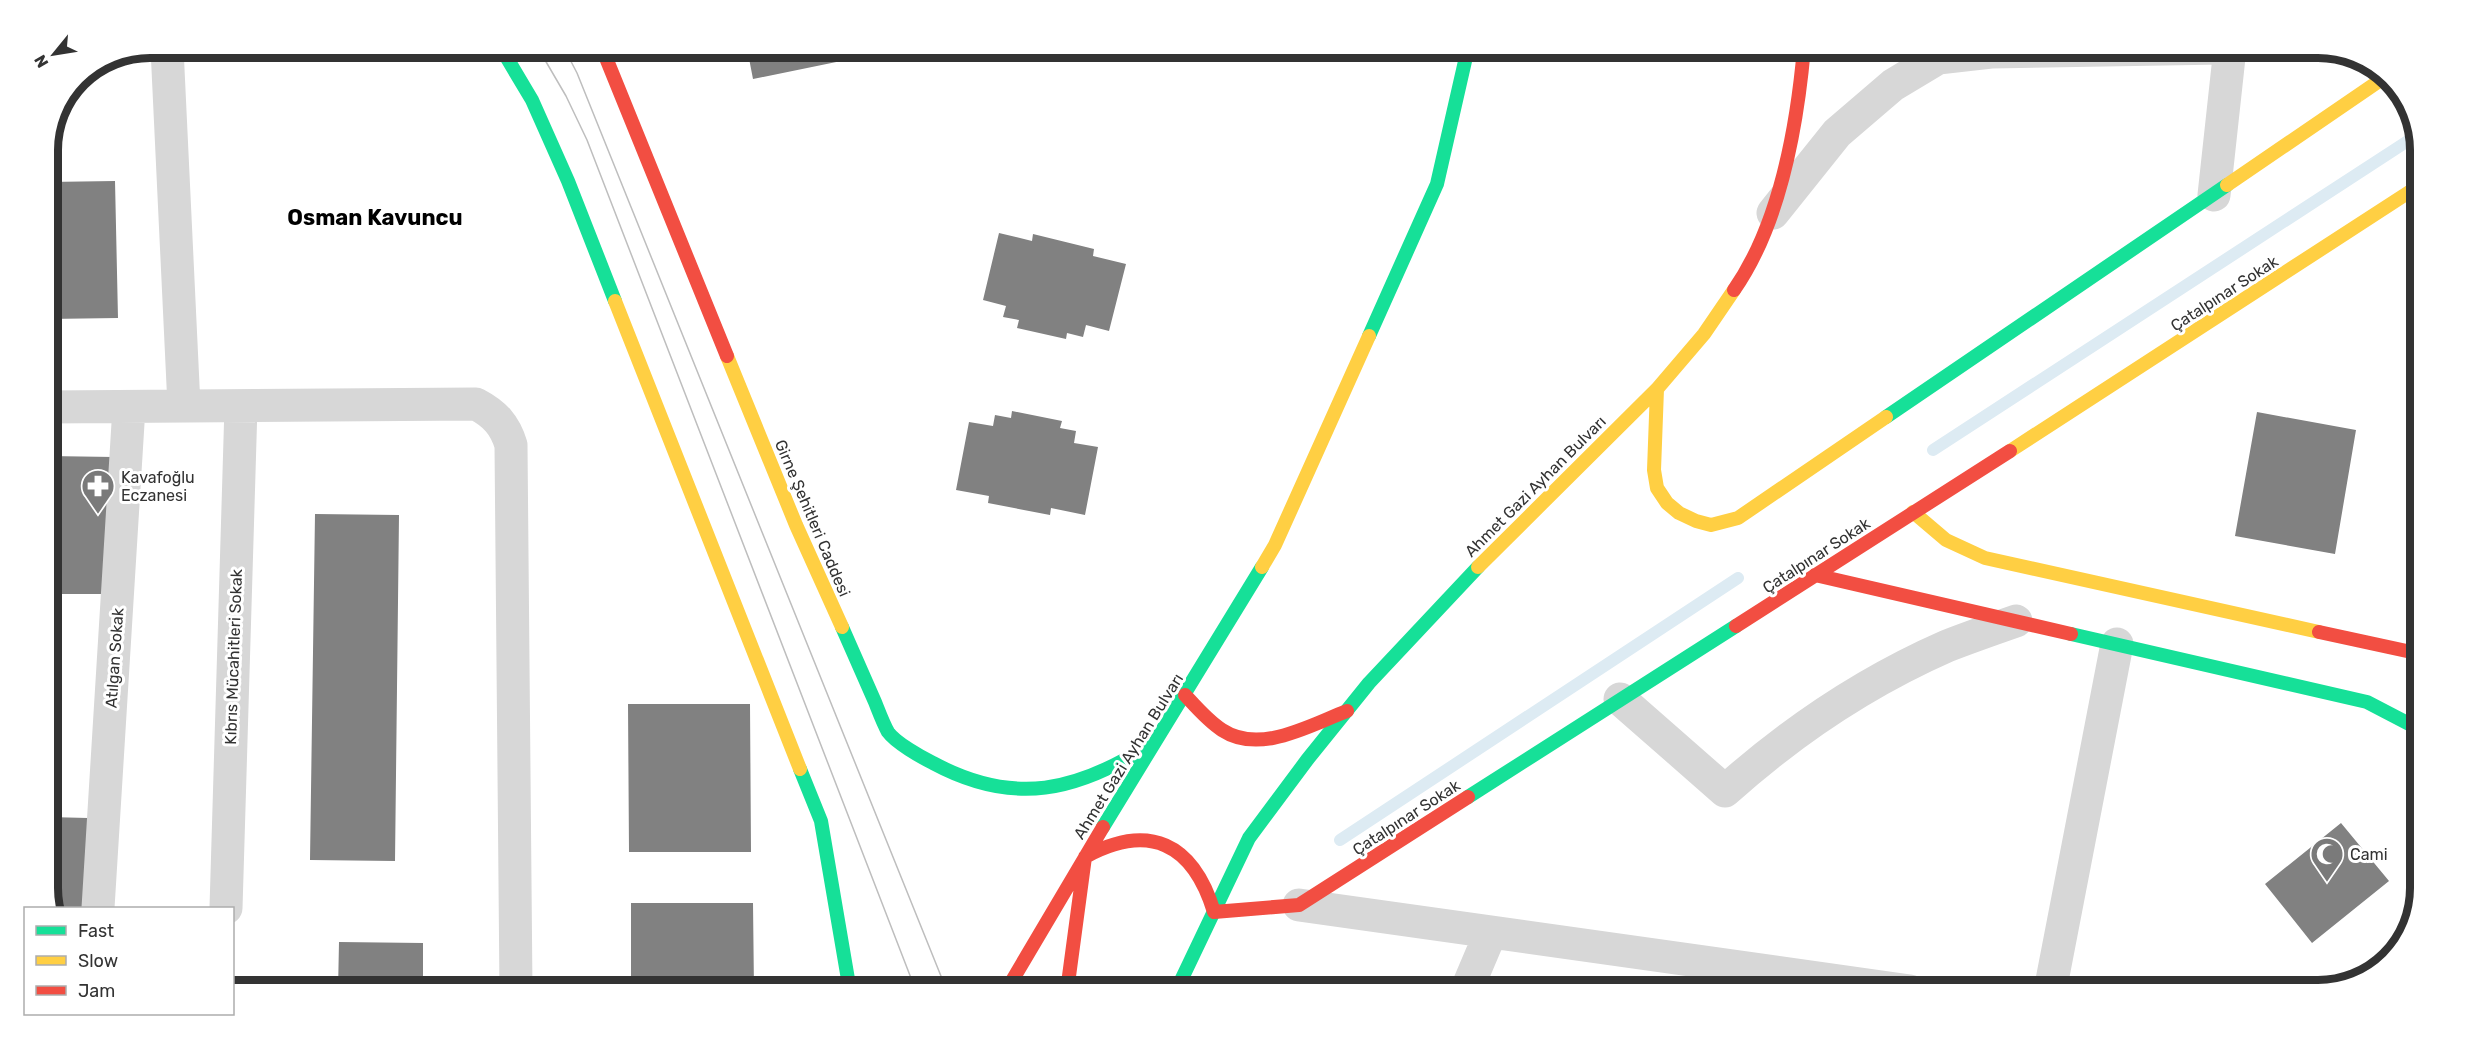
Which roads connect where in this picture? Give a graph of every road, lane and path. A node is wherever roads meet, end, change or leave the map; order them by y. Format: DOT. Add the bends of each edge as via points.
graph roads {
  1 [pos="167,58"];
  2 [pos="507,58"];
  3 [pos="606,58"];
  4 [pos="1466,58"];
  5 [pos="1803,58"];
  6 [pos="1938,58"];
  7 [pos="2229,58"];
  8 [pos="2378,82"];
  9 [pos="2410,191"];
  10 [pos="2214,195"];
  11 [pos="1773,213"];
  12 [pos="1657,389"];
  13 [pos="184,406"];
  14 [pos="241,406"];
  15 [pos="59,407"];
  16 [pos="129,407"];
  17 [pos="1914,512"];
  18 [pos="1815,575"];
  19 [pos="2016,621"];
  20 [pos="2117,644"];
  21 [pos="2410,652"];
  22 [pos="1185,695"];
  23 [pos="1620,699"];
  24 [pos="1347,711"];
  25 [pos="2410,724"];
  26 [pos="1152,744"];
  27 [pos="1085,857"];
  28 [pos="1299,905"];
  29 [pos="98,907"];
  30 [pos="225,907"];
  31 [pos="1214,912"];
  32 [pos="1491,932"];
  33 [pos="516,980"];
  34 [pos="848,980"];
  35 [pos="1012,980"];
  36 [pos="1068,980"];
  37 [pos="1181,980"];
  38 [pos="1471,980"];
  39 [pos="1832,980"];
  40 [pos="2052,980"];
  1 -- 13 [label="street"];
  2 -- 34 [label="main road" via="532,100 568,181 820,821"];
  3 -- 26 [label="main road, Girne Şehitleri Caddesi" via="796,525 889,733 918,756 958,777 1012,789 1042,789 1101,775"];
  4 -- 22 [label="main road, Ahmet Gazi Ayhan Bulvarı" via="1437,184 1275,545"];
  5 -- 11 [label="main road, Ahmet Gazi Ayhan Bulvarı" via="1787,160"];
  6 -- 11 [label="street" via="1893,85 1837,133"];
  7 -- 10 [label="street"];
  8 -- 10 [label="main road"];
  9 -- 17 [label="main road, Çatalpınar Sokak"];
  10 -- 12 [label="main road" via="1738,518 1711,525 1696,521 1667,503 1657,488"];
  11 -- 12 [label="main road, Ahmet Gazi Ayhan Bulvarı" via="1739,283"];
  12 -- 24 [label="main road, Ahmet Gazi Ayhan Bulvarı" via="1436,610"];
  13 -- 14 [label="street"];
  13 -- 16 [label="street"];
  14 -- 30 [label="street, Kıbrıs Mücahitleri Sokak"];
  14 -- 33 [label="street" via="476,404 489,411 508,433"];
  15 -- 16 [label="street"];
  16 -- 29 [label="street, Atılgan Sokak"];
  17 -- 18 [label="main road, Çatalpınar Sokak"];
  17 -- 21 [label="main road" via="1930,530 1953,546 1985,558"];
  18 -- 19 [label="main road"];
  18 -- 23 [label="main road, Çatalpınar Sokak"];
  19 -- 20 [label="main road"];
  19 -- 23 [label="street" via="1890,673 1796,732 1725,791"];
  20 -- 25 [label="main road" via="2367,702"];
  20 -- 40 [label="street"];
  22 -- 24 [label="main road" via="1208,722 1245,741 1277,736"];
  22 -- 26 [label="main road, Ahmet Gazi Ayhan Bulvarı"];
  23 -- 28 [label="main road, Çatalpınar Sokak"];
  24 -- 31 [label="main road, Ahmet Gazi Ayhan Bulvarı" via="1248,838"];
  26 -- 27 [label="main road, Ahmet Gazi Ayhan Bulvarı"];
  27 -- 31 [label="main road, Ahmet Gazi Ayhan Bulvarı" via="1098,848 1130,839 1163,844 1192,863 1203,878"];
  27 -- 35 [label="main road, Ahmet Gazi Ayhan Bulvarı"];
  27 -- 36 [label="main road"];
  28 -- 31 [label="main road, Çatalpınar Sokak"];
  28 -- 32 [label="street"];
  31 -- 37 [label="main road, Ahmet Gazi Ayhan Bulvarı"];
  32 -- 38 [label="street"];
  32 -- 39 [label="street"];
}
